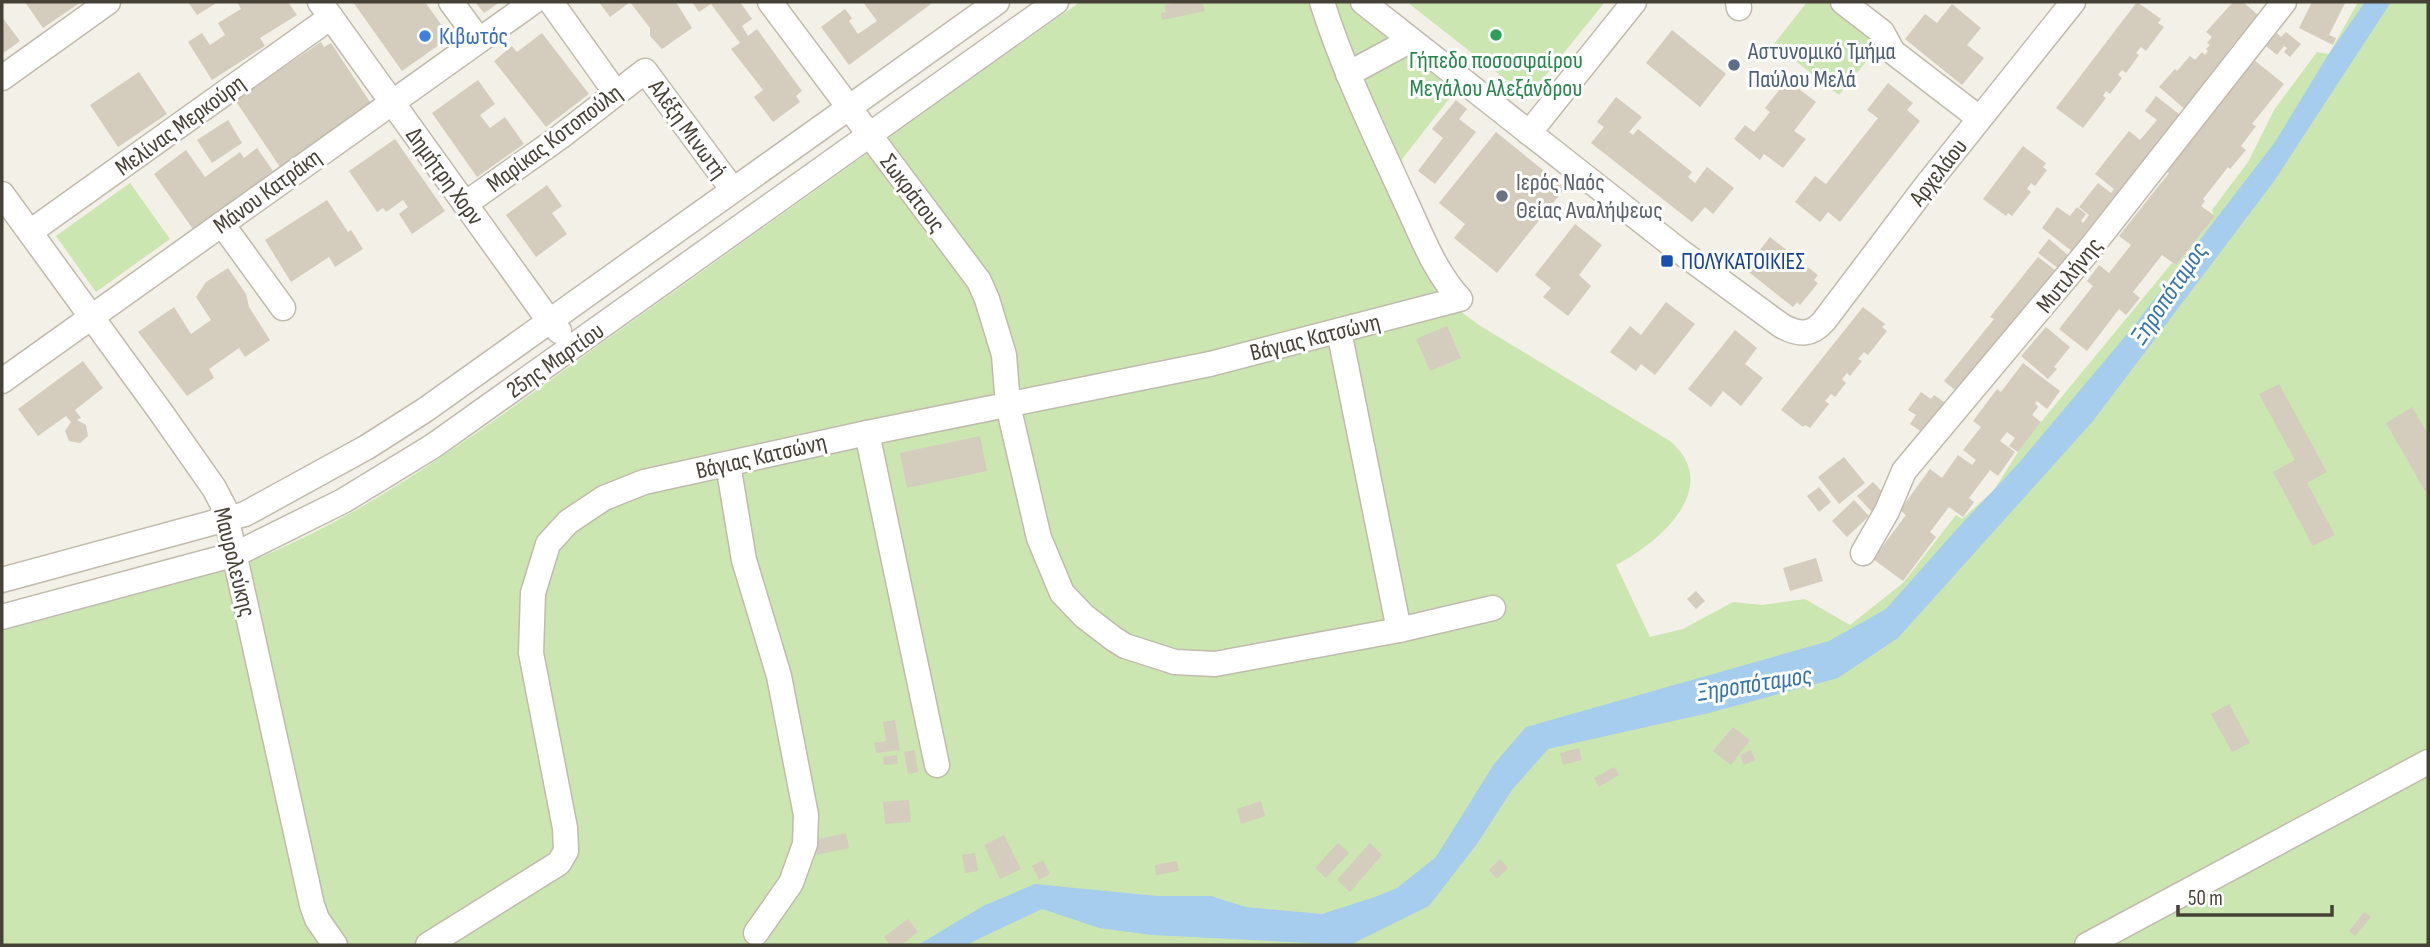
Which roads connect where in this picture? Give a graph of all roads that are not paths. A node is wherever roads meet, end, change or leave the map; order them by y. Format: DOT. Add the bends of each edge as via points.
graph roads {
  1 [pos="108,2"];
  2 [pos="451,2"];
  3 [pos="533,2"];
  4 [pos="551,2"];
  5 [pos="770,2"];
  6 [pos="997,2"];
  7 [pos="1056,2"];
  8 [pos="1322,2"];
  9 [pos="1363,2"];
  10 [pos="1634,2"];
  11 [pos="1843,2"];
  12 [pos="2073,2"];
  13 [pos="2284,2"];
  14 [pos="325,9"];
  15 [pos="479,40"];
  16 [pos="1411,40"];
  17 [pos="642,71"];
  18 [pos="1348,74"];
  19 [pos="2,78"];
  20 [pos="616,93"];
  21 [pos="391,101"];
  22 [pos="848,108"];
  23 [pos="1979,118"];
  24 [pos="1529,133"];
  25 [pos="869,135"];
  26 [pos="733,190"];
  27 [pos="465,204"];
  28 [pos="6,208"];
  29 [pos="222,224"];
  30 [pos="30,232"];
  31 [pos="283,308"];
  32 [pos="91,317"];
  33 [pos="550,320"];
  34 [pos="1339,331"];
  35 [pos="576,345"];
  36 [pos="2,380"];
  37 [pos="1008,405"];
  38 [pos="867,433"];
  39 [pos="728,464"];
  40 [pos="228,520"];
  41 [pos="1864,553"];
  42 [pos="236,554"];
  43 [pos="2,580"];
  44 [pos="1493,608"];
  45 [pos="2,617"];
  46 [pos="1399,630"];
  47 [pos="2428,762"];
  48 [pos="937,765"];
  49 [pos="757,933"];
  50 [pos="335,945"];
  51 [pos="428,945"];
  52 [pos="2087,945"];
  1 -- 19 [label="street"];
  2 -- 15 [label="street"];
  3 -- 15 [label="street, Μάνου Κατράκη"];
  4 -- 20 [label="street, Αλέξη Μινωτή"];
  5 -- 22 [label="street, Σωκράτους"];
  6 -- 22 [label="street, 25ης Μαρτίου"];
  7 -- 25 [label="street, 25ης Μαρτίου"];
  8 -- 18 [label="street"];
  9 -- 16 [label="street"];
  10 -- 24 [label="street"];
  11 -- 23 [label="street" via="1882,32 1893,52"];
  12 -- 23 [label="street, Αρχελάου"];
  13 -- 41 [label="street, Μυτιλήνης" via="2089,250 1904,471"];
  14 -- 21 [label="street, Δημήτρη Χορν"];
  14 -- 30 [label="street, Μελίνας Μερκούρη"];
  15 -- 21 [label="street, Μάνου Κατράκη"];
  16 -- 18 [label="street"];
  16 -- 24 [label="street"];
  17 -- 20 [label="street, Μαρίκας Κοτοπούλη"];
  17 -- 26 [label="street, Αλέξη Μινωτή" via="650,75"];
  18 -- 34 [label="street, Βάγιας Κατσώνη" via="1428,249 1460,299"];
  20 -- 27 [label="street, Μαρίκας Κοτοπούλη"];
  21 -- 27 [label="street, Δημήτρη Χορν"];
  21 -- 29 [label="street, Μάνου Κατράκη"];
  22 -- 25 [label="street, Σωκράτους"];
  22 -- 26 [label="street, 25ης Μαρτίου"];
  23 -- 24 [label="street, Αρχελάου" via="1822,324 1808,333 1782,326"];
  25 -- 35 [label="street, 25ης Μαρτίου"];
  25 -- 37 [label="street, Σωκράτους" via="979,281 1004,355"];
  26 -- 33 [label="street, 25ης Μαρτίου"];
  27 -- 33 [label="street, Δημήτρη Χορν"];
  28 -- 30 [label="street, Μαυρολεύκης"];
  29 -- 31 [label="street"];
  29 -- 32 [label="street, Μάνου Κατράκη"];
  30 -- 32 [label="street, Μαυρολεύκης"];
  32 -- 36 [label="street, Μάνου Κατράκη"];
  32 -- 40 [label="street, Μαυρολεύκης" via="214,488"];
  33 -- 35 [label="street, Δημήτρη Χορν"];
  33 -- 40 [label="street, 25ης Μαρτίου" via="402,426"];
  34 -- 37 [label="street, Βάγιας Κατσώνη" via="1210,364"];
  34 -- 46 [label="street"];
  35 -- 42 [label="street, 25ης Μαρτίου" via="375,483"];
  37 -- 38 [label="street, Βάγιας Κατσώνη"];
  37 -- 46 [label="street, Σωκράτους" via="1039,538 1058,584 1084,616 1125,646 1175,662 1215,664"];
  38 -- 39 [label="street, Βάγιας Κατσώνη"];
  38 -- 48 [label="street"];
  39 -- 49 [label="street" via="744,560 779,676 806,816 805,844 790,883"];
  39 -- 51 [label="street, Βάγιας Κατσώνη" via="622,489 568,522 548,544 533,593 531,653 566,851 559,863"];
  40 -- 42 [label="street, Μαυρολεύκης"];
  40 -- 43 [label="street, 25ης Μαρτίου"];
  42 -- 45 [label="street, 25ης Μαρτίου"];
  42 -- 50 [label="street, Μαυρολεύκης" via="312,905"];
  44 -- 46 [label="street, Σωκράτους"];
  47 -- 52 [label="street"];
}
